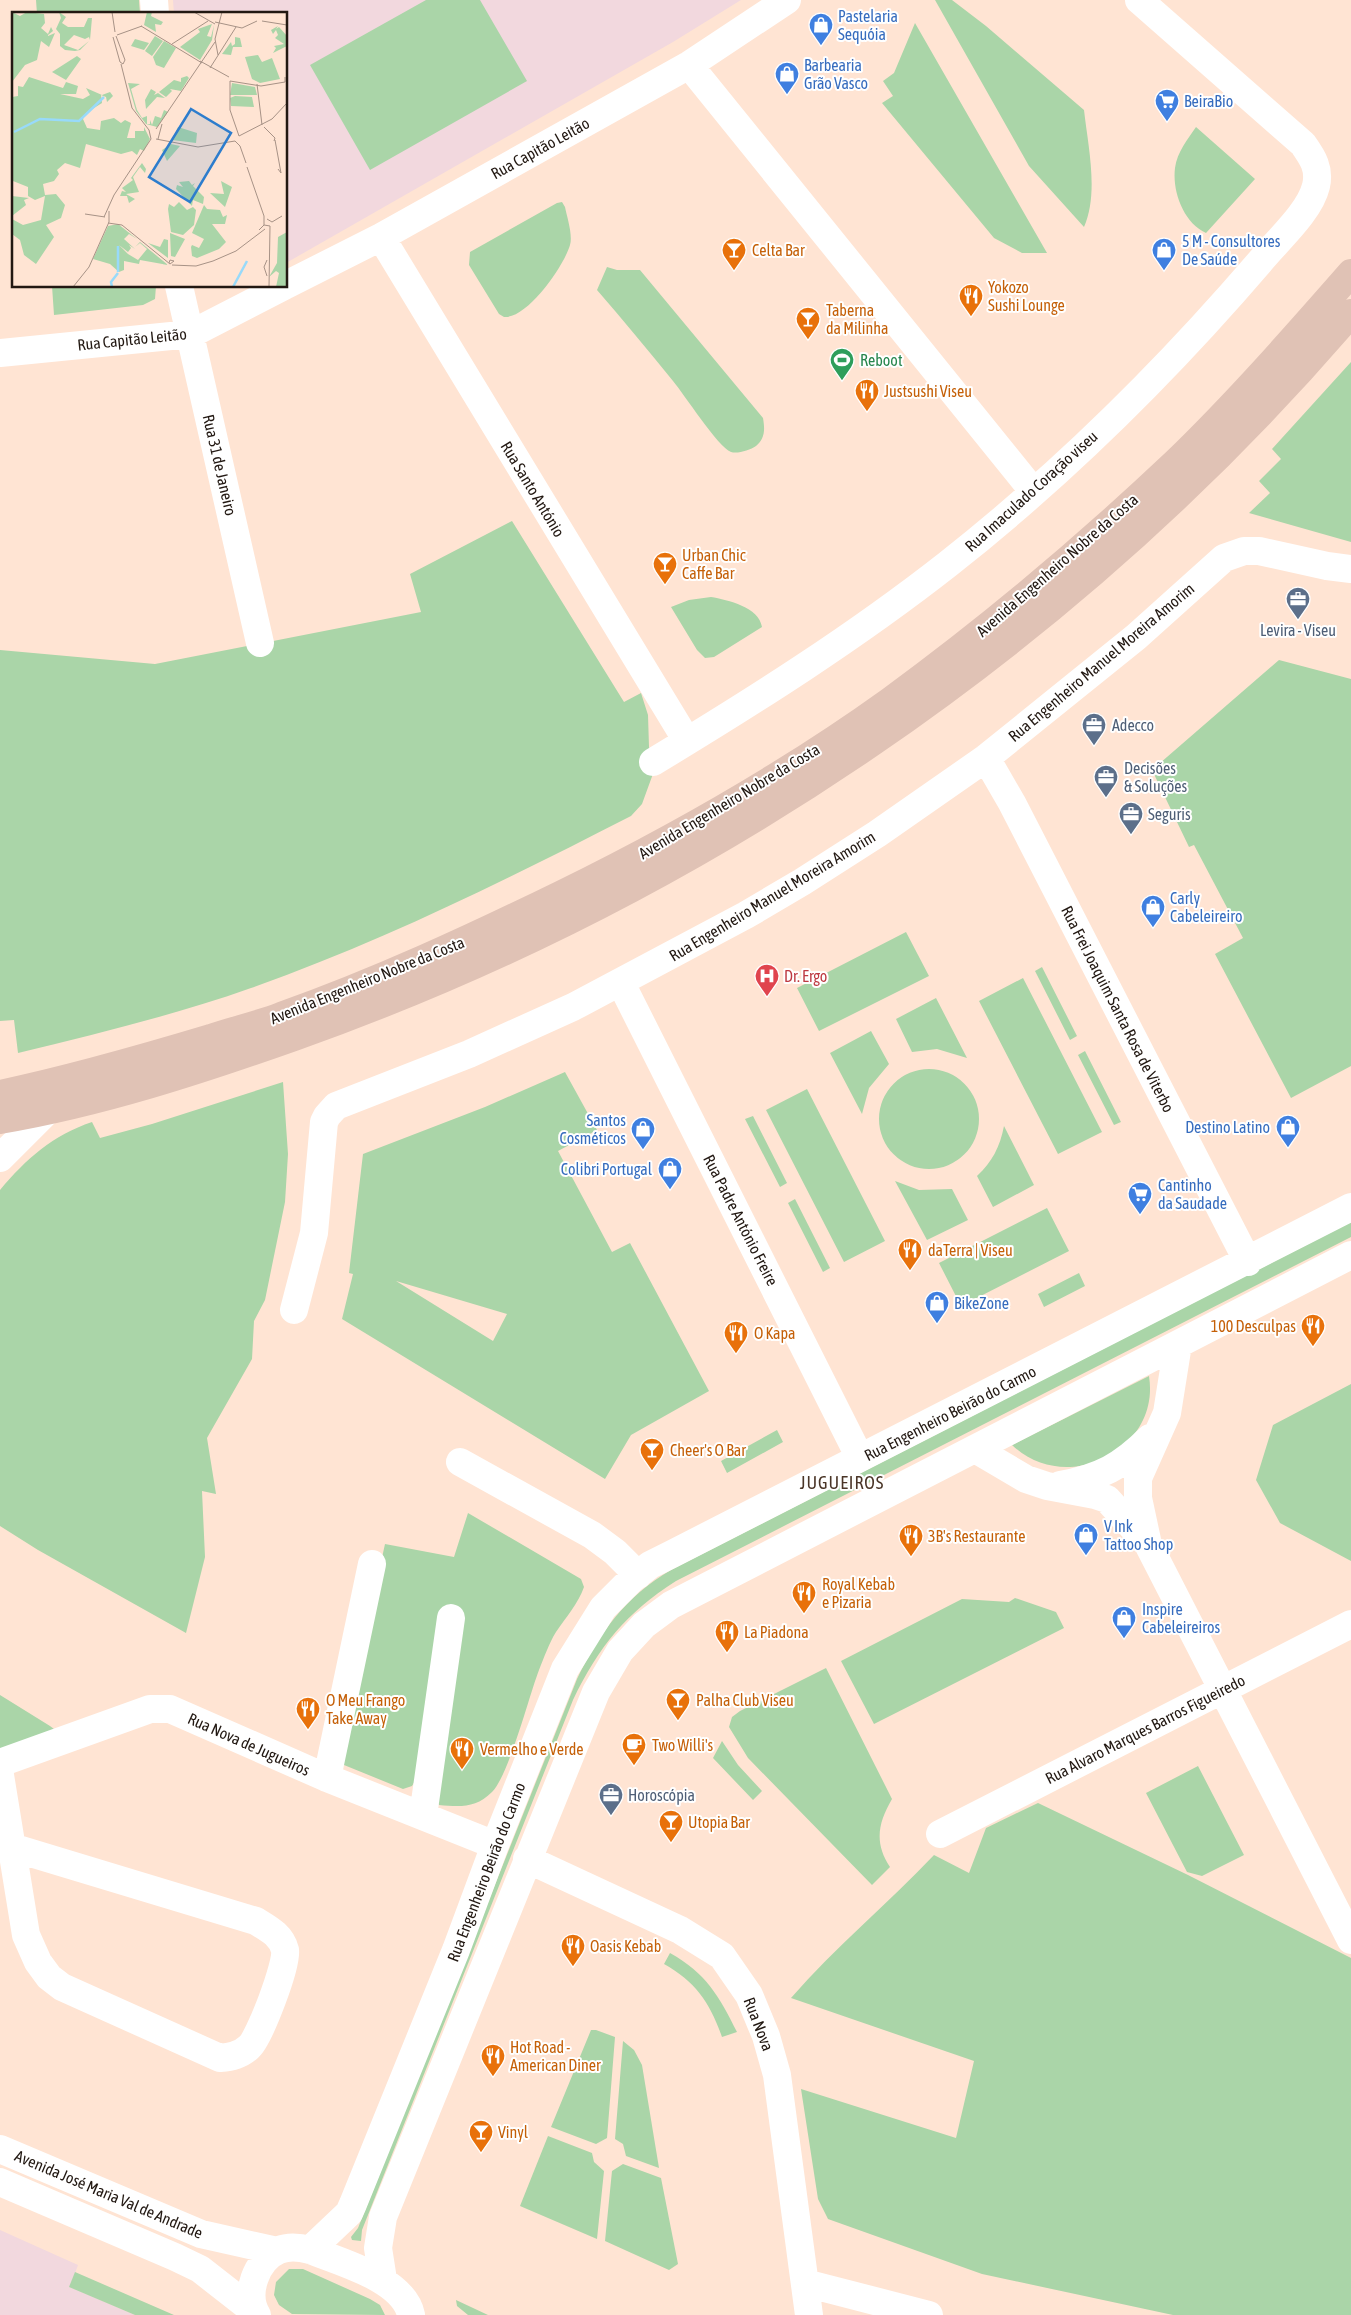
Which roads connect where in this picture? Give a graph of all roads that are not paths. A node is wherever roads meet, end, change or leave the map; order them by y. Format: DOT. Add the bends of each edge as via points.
graph roads {
  1 [pos="787,0"];
  2 [pos="1139,0"];
  3 [pos="689,65"];
  4 [pos="381,237"];
  5 [pos="1351,273"];
  6 [pos="288,284"];
  7 [pos="179,288"];
  8 [pos="281,288"];
  9 [pos="1351,313"];
  10 [pos="191,334"];
  11 [pos="0,353"];
  12 [pos="1034,492"];
  13 [pos="1351,569"];
  14 [pos="260,643"];
  15 [pos="687,741"];
  16 [pos="986,758"];
  17 [pos="653,762"];
  18 [pos="621,983"];
  19 [pos="0,1094"];
  20 [pos="46,1112"];
  21 [pos="0,1120"];
  22 [pos="0,1158"];
  23 [pos="1351,1207"];
  24 [pos="1351,1255"];
  25 [pos="1248,1262"];
  26 [pos="294,1310"];
  27 [pos="1178,1344"];
  28 [pos="1167,1413"];
  29 [pos="975,1449"];
  30 [pos="860,1458"];
  31 [pos="460,1462"];
  32 [pos="1026,1479"];
  33 [pos="1148,1544"];
  34 [pos="372,1564"];
  35 [pos="638,1575"];
  36 [pos="451,1618"];
  37 [pos="1351,1624"];
  38 [pos="1223,1690"];
  39 [pos="0,1763"];
  40 [pos="0,1775"];
  41 [pos="327,1778"];
  42 [pos="422,1816"];
  43 [pos="940,1834"];
  44 [pos="495,1845"];
  45 [pos="11,1847"];
  46 [pos="527,1859"];
  47 [pos="1348,1935"];
  48 [pos="0,2149"];
  49 [pos="0,2182"];
  50 [pos="310,2250"];
  51 [pos="277,2251"];
  52 [pos="383,2280"];
  53 [pos="805,2283"];
  54 [pos="413,2310"];
  55 [pos="256,2313"];
  56 [pos="809,2315"];
  57 [pos="929,2315"];
  1 -- 3 [label="street, Rua Capitão Leitão"];
  2 -- 12 [label="street, Rua Imaculado Coração viseu" via="1303,144 1318,171 1312,198 1302,213 1196,333"];
  3 -- 4 [label="street, Rua Capitão Leitão"];
  3 -- 12 [label="street"];
  4 -- 6 [label="street, Rua Capitão Leitão"];
  4 -- 15 [label="street, Rua Santo António"];
  5 -- 19 [label="main road, Avenida Engenheiro Nobre da Costa" via="1281,353 1178,460 1027,595 886,703 763,785 615,868 468,941 379,978 276,1018 180,1048 78,1077"];
  7 -- 10 [label="street, Rua 31 de Janeiro"];
  8 -- 10 [label="street, Rua Capitão Leitão"];
  9 -- 20 [label="main road, Avenida Engenheiro Nobre da Costa" via="1304,369 1221,454 1097,568 964,677 788,800 559,924 384,1004 227,1061"];
  10 -- 11 [label="street, Rua Capitão Leitão"];
  10 -- 14 [label="street, Rua 31 de Janeiro"];
  12 -- 15 [label="street, Rua Imaculado Coração viseu" via="948,564 838,644"];
  13 -- 16 [label="street, Rua Engenheiro Manuel Moreira Amorim" via="1259,551 1244,551 1224,558 1136,637"];
  15 -- 17 [label="street, Rua Imaculado Coração viseu"];
  16 -- 18 [label="street, Rua Engenheiro Manuel Moreira Amorim" via="794,887"];
  16 -- 25 [label="street, Rua Frei Joaquim Santa Rosa de Viterbo"];
  18 -- 26 [label="street, Rua Engenheiro Manuel Moreira Amorim" via="469,1054 343,1103 331,1111 324,1122 320,1148 314,1233"];
  18 -- 30 [label="street, Rua Padre António Freire"];
  20 -- 21 [label="main road, Avenida Engenheiro Nobre da Costa"];
  20 -- 22 [label="street"];
  23 -- 25 [label="street, Rua Engenheiro Beirão do Carmo"];
  24 -- 27 [label="street, Rua Engenheiro Beirão do Carmo"];
  25 -- 30 [label="street, Rua Engenheiro Beirão do Carmo"];
  27 -- 28 [label="street"];
  27 -- 29 [label="street, Rua Engenheiro Beirão do Carmo"];
  28 -- 32 [label="street" via="1153,1435 1114,1468 1061,1485"];
  28 -- 33 [label="street" via="1138,1478 1139,1503"];
  29 -- 32 [label="street"];
  29 -- 46 [label="street, Rua Engenheiro Beirão do Carmo" via="671,1605 644,1625 620,1651 596,1692"];
  30 -- 35 [label="street, Rua Engenheiro Beirão do Carmo" via="672,1554"];
  31 -- 35 [label="street" via="592,1535"];
  32 -- 33 [label="street" via="1107,1499"];
  33 -- 38 [label="street"];
  34 -- 41 [label="street"];
  35 -- 44 [label="street, Rua Engenheiro Beirão do Carmo" via="603,1608 565,1669"];
  36 -- 42 [label="street"];
  37 -- 38 [label="street, Rua Alvaro Marques Barros Figueiredo"];
  38 -- 43 [label="street, Rua Alvaro Marques Barros Figueiredo"];
  38 -- 47 [label="street"];
  39 -- 41 [label="street, Rua Nova de Jugueiros" via="150,1709 170,1709"];
  40 -- 45 [label="street"];
  41 -- 42 [label="street, Rua Nova de Jugueiros"];
  42 -- 44 [label="street, Rua Nova de Jugueiros"];
  44 -- 50 [label="street, Rua Engenheiro Beirão do Carmo" via="349,2213"];
  45 -- 45 [label="street" via="26,1935 49,1977 62,1987 220,2058 239,2054 250,2047 258,2036 283,1969 285,1951 277,1934 256,1921"];
  46 -- 52 [label="street, Rua Engenheiro Beirão do Carmo" via="383,2217 378,2248"];
  46 -- 53 [label="street, Rua Nova" via="680,1930 722,1956 749,1996 766,2036 777,2075"];
  48 -- 51 [label="street, Avenida José Maria Val de Andrade" via="201,2234"];
  49 -- 55 [label="street, Avenida José Maria Val de Andrade" via="183,2261 200,2270"];
  50 -- 51 [label="street, Avenida José Maria Val de Andrade" via="297,2247"];
  50 -- 52 [label="street, Avenida José Maria Val de Andrade"];
  51 -- 55 [label="street, Avenida José Maria Val de Andrade" via="261,2264 253,2280"];
  52 -- 54 [label="street, Avenida José Maria Val de Andrade"];
  53 -- 56 [label="street, Rua Nova"];
  53 -- 57 [label="street"];
}
